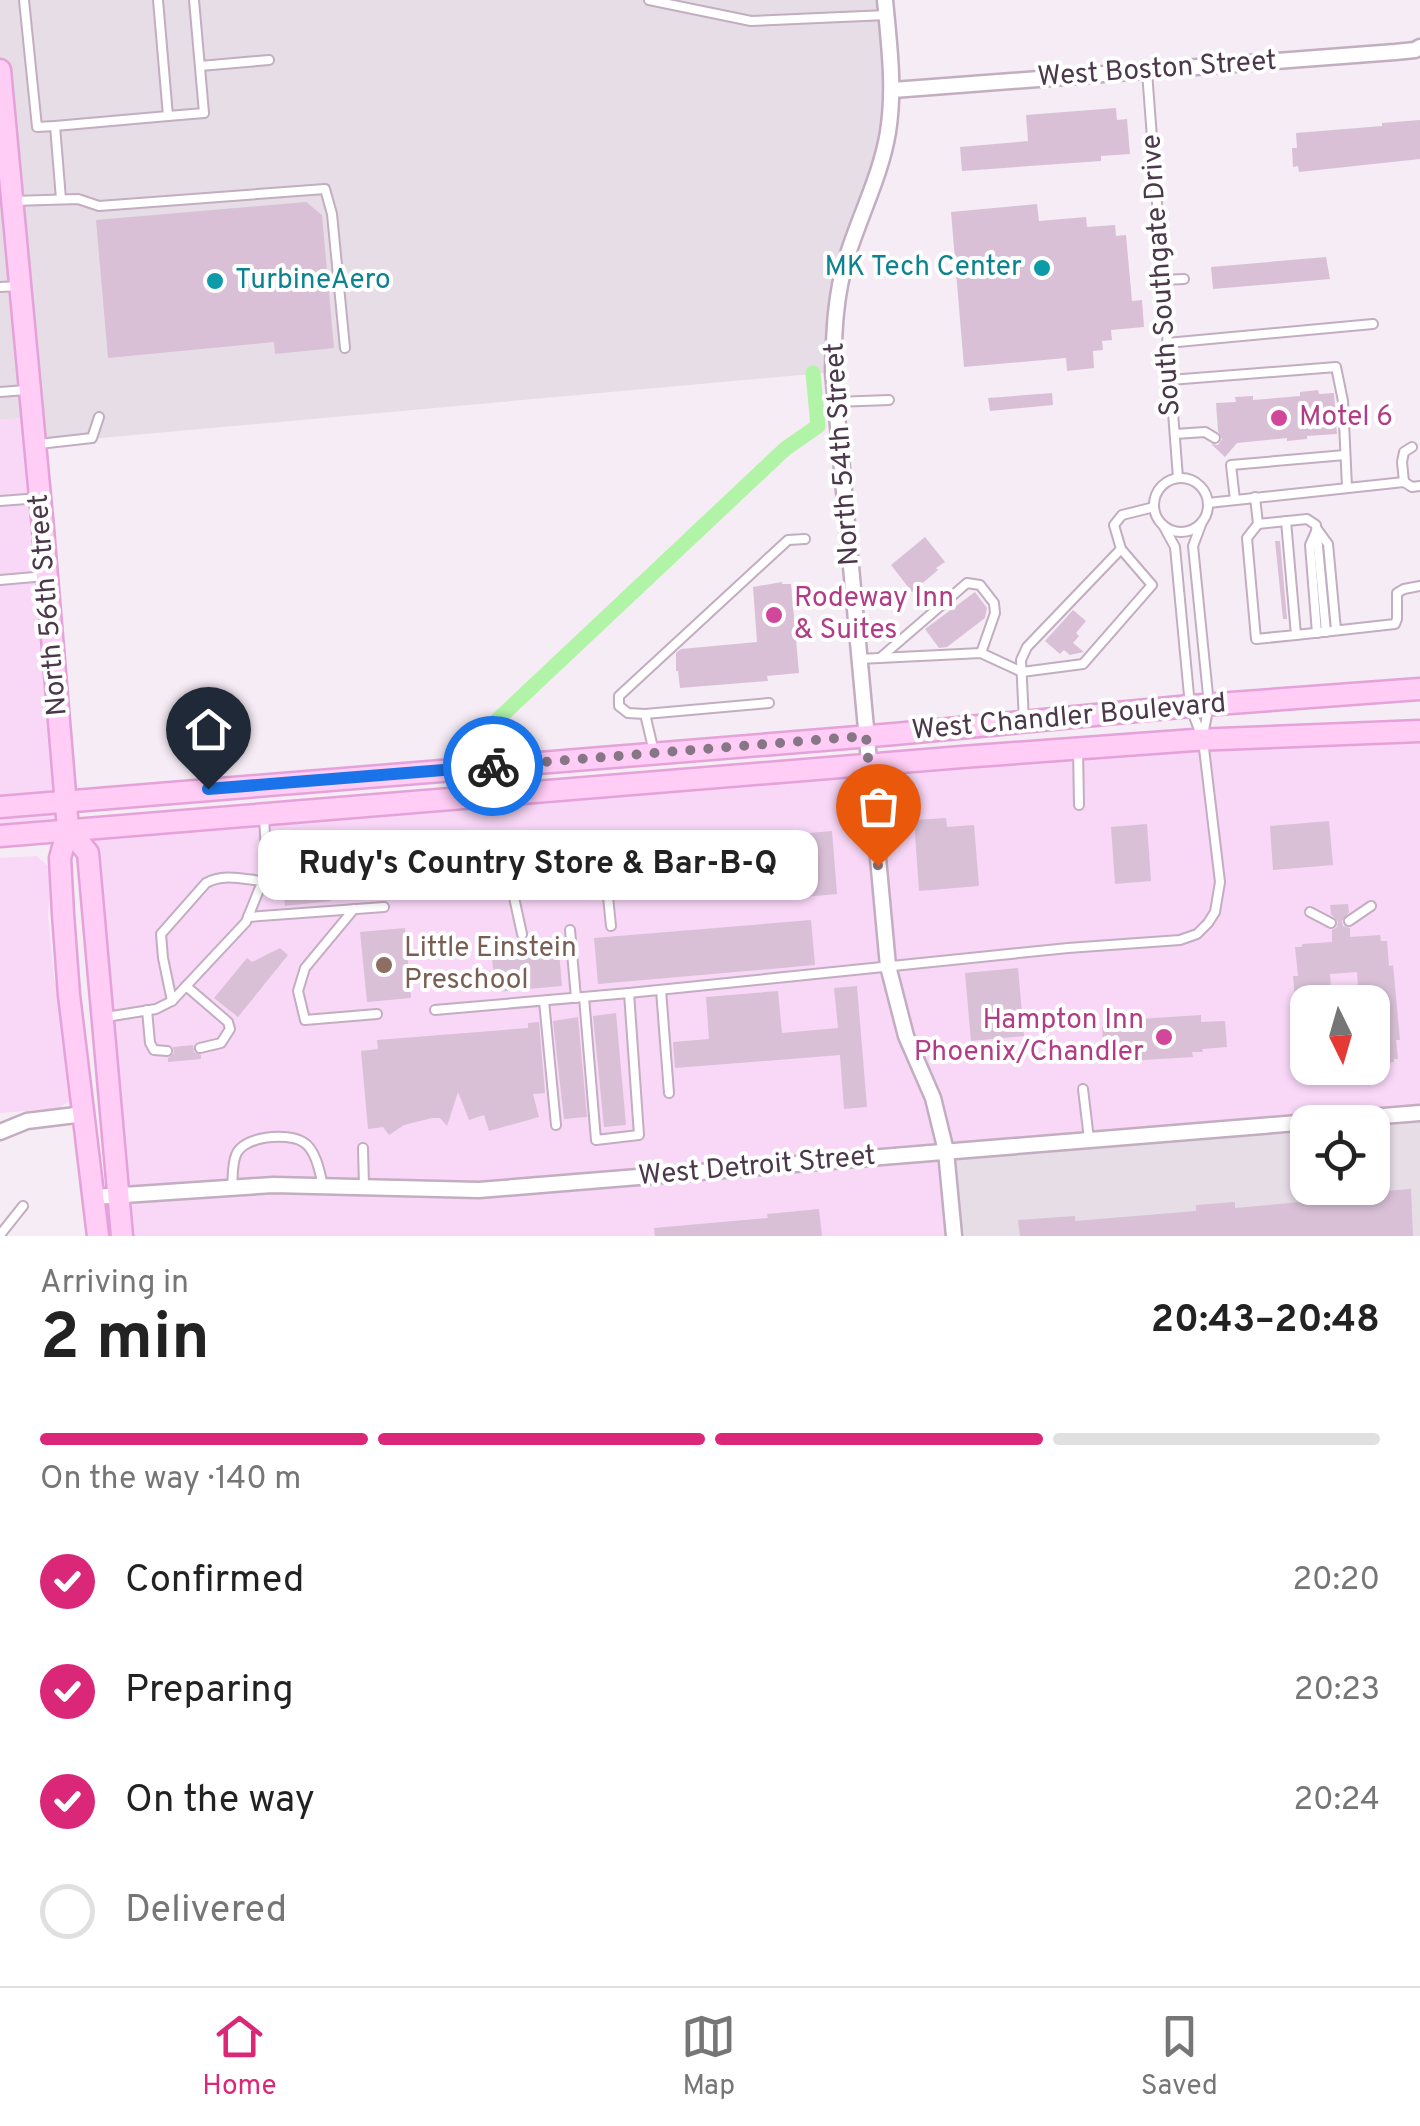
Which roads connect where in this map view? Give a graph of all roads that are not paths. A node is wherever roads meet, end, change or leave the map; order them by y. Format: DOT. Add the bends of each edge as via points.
graph roads {
  1 [pos="24,0"];
  2 [pos="158,0"];
  3 [pos="194,0"];
  4 [pos="649,0"];
  5 [pos="886,7"];
  6 [pos="1420,48"];
  7 [pos="269,60"];
  8 [pos="200,66"];
  9 [pos="0,70"];
  10 [pos="1147,72"];
  11 [pos="893,90"];
  12 [pos="168,116"];
  13 [pos="2,126"];
  14 [pos="55,126"];
  15 [pos="60,199"];
  16 [pos="11,201"];
  17 [pos="1184,278"];
  18 [pos="1162,280"];
  19 [pos="10,286"];
  20 [pos="1372,324"];
  21 [pos="1167,342"];
  22 [pos="345,348"];
  23 [pos="1170,380"];
  24 [pos="30,385"];
  25 [pos="0,392"];
  26 [pos="889,400"];
  27 [pos="836,402"];
  28 [pos="99,417"];
  29 [pos="1175,434"];
  30 [pos="1214,438"];
  31 [pos="35,444"];
  32 [pos="1412,447"];
  33 [pos="1229,452"];
  34 [pos="1345,455"];
  35 [pos="1232,465"];
  36 [pos="1178,478"];
  37 [pos="1404,482"];
  38 [pos="1420,486"];
  39 [pos="1347,487"];
  40 [pos="40,498"];
  41 [pos="1255,498"];
  42 [pos="1235,500"];
  43 [pos="0,502"];
  44 [pos="1208,503"];
  45 [pos="1154,507"];
  46 [pos="1286,521"];
  47 [pos="1202,522"];
  48 [pos="1163,524"];
  49 [pos="1258,524"];
  50 [pos="1317,529"];
  51 [pos="804,538"];
  52 [pos="1122,549"];
  53 [pos="46,576"];
  54 [pos="0,580"];
  55 [pos="1420,586"];
  56 [pos="1326,632"];
  57 [pos="1296,635"];
  58 [pos="981,653"];
  59 [pos="880,658"];
  60 [pos="860,660"];
  61 [pos="1022,672"];
  62 [pos="1420,690"];
  63 [pos="769,703"];
  64 [pos="1199,706"];
  65 [pos="645,714"];
  66 [pos="1024,721"];
  67 [pos="1420,731"];
  68 [pos="866,736"];
  69 [pos="1202,740"];
  70 [pos="1078,749"];
  71 [pos="654,752"];
  72 [pos="580,758"];
  73 [pos="869,764"];
  74 [pos="492,795"];
  75 [pos="65,801"];
  76 [pos="1079,805"];
  77 [pos="0,807"];
  78 [pos="264,813"];
  79 [pos="68,829"];
  80 [pos="0,836"];
  81 [pos="505,856"];
  82 [pos="576,862"];
  83 [pos="559,874"];
  84 [pos="578,877"];
  85 [pos="605,879"];
  86 [pos="262,881"];
  87 [pos="510,883"];
  88 [pos="640,884"];
  89 [pos="1372,906"];
  90 [pos="384,907"];
  91 [pos="354,909"];
  92 [pos="1310,912"];
  93 [pos="248,917"];
  94 [pos="1349,921"];
  95 [pos="1331,923"];
  96 [pos="611,926"];
  97 [pos="570,930"];
  98 [pos="522,934"];
  99 [pos="888,966"];
  100 [pos="186,986"];
  101 [pos="661,990"];
  102 [pos="628,993"];
  103 [pos="580,997"];
  104 [pos="544,1000"];
  105 [pos="172,1001"];
  106 [pos="147,1010"];
  107 [pos="434,1010"];
  108 [pos="377,1014"];
  109 [pos="104,1017"];
  110 [pos="200,1048"];
  111 [pos="167,1051"];
  112 [pos="1083,1090"];
  113 [pos="669,1093"];
  114 [pos="1420,1113"];
  115 [pos="84,1114"];
  116 [pos="556,1125"];
  117 [pos="0,1132"];
  118 [pos="1089,1140"];
  119 [pos="363,1148"];
  120 [pos="946,1151"];
  121 [pos="323,1186"];
  122 [pos="364,1187"];
  123 [pos="232,1188"];
  124 [pos="118,1196"];
  125 [pos="94,1197"];
  126 [pos="23,1206"];
  127 [pos="0,1235"];
  128 [pos="98,1236"];
  129 [pos="122,1236"];
  130 [pos="954,1236"];
  1 -- 14 [label="lane" via="37,127"];
  2 -- 12 [label="lane"];
  3 -- 8 [label="lane"];
  4 -- 5 [label="lane" via="751,21"];
  5 -- 11 [label="street, North 54th Street"];
  6 -- 10 [label="street, West Boston Street"];
  7 -- 8 [label="lane"];
  8 -- 12 [label="lane" via="204,113"];
  9 -- 13 [label="main road, North 56th Street"];
  10 -- 11 [label="street, West Boston Street"];
  10 -- 18 [label="lane, South Southgate Drive"];
  11 -- 27 [label="street, North 54th Street" via="888,136 834,311"];
  12 -- 14 [label="lane"];
  13 -- 16 [label="main road, North 56th Street"];
  14 -- 15 [label="lane"];
  15 -- 16 [label="lane"];
  15 -- 22 [label="lane" via="99,206 325,189"];
  16 -- 19 [label="main road, North 56th Street"];
  17 -- 18 [label="lane"];
  18 -- 21 [label="lane, South Southgate Drive"];
  19 -- 24 [label="main road, North 56th Street"];
  20 -- 21 [label="lane"];
  21 -- 23 [label="lane, South Southgate Drive"];
  23 -- 29 [label="lane, South Southgate Drive"];
  23 -- 34 [label="lane" via="1336,367"];
  24 -- 25 [label="lane"];
  24 -- 31 [label="main road, North 56th Street"];
  26 -- 27 [label="lane"];
  27 -- 60 [label="street, North 54th Street"];
  28 -- 31 [label="lane" via="92,438"];
  29 -- 30 [label="lane" via="1205,432"];
  29 -- 36 [label="lane, South Southgate Drive"];
  31 -- 40 [label="main road, North 56th Street"];
  32 -- 37 [label="lane" via="1404,452"];
  33 -- 35 [label="lane"];
  34 -- 35 [label="lane"];
  34 -- 39 [label="lane"];
  35 -- 42 [label="lane"];
  36 -- 44 [label="lane" via="1199,484"];
  36 -- 45 [label="lane" via="1162,485"];
  37 -- 38 [label="lane"];
  37 -- 39 [label="lane"];
  39 -- 41 [label="lane"];
  40 -- 43 [label="lane"];
  40 -- 53 [label="main road, North 56th Street"];
  41 -- 42 [label="lane"];
  41 -- 49 [label="lane"];
  42 -- 44 [label="lane"];
  44 -- 47 [label="lane"];
  45 -- 48 [label="lane"];
  45 -- 52 [label="lane" via="1114,524"];
  46 -- 49 [label="lane"];
  46 -- 50 [label="lane" via="1307,519"];
  46 -- 57 [label="lane"];
  47 -- 48 [label="lane" via="1183,532"];
  47 -- 64 [label="lane" via="1194,546"];
  48 -- 64 [label="lane" via="1175,547"];
  49 -- 57 [label="lane" via="1248,538 1256,639"];
  50 -- 56 [label="lane" via="1310,546"];
  50 -- 56 [label="lane" via="1328,544"];
  51 -- 65 [label="lane" via="788,540 619,696 618,706 628,713"];
  52 -- 61 [label="lane" via="1027,647"];
  52 -- 61 [label="lane" via="1152,585 1084,664"];
  53 -- 54 [label="lane"];
  53 -- 75 [label="main road, North 56th Street"];
  55 -- 56 [label="lane" via="1397,593 1394,624"];
  56 -- 57 [label="lane"];
  58 -- 59 [label="lane"];
  58 -- 59 [label="lane" via="994,604 980,585 967,583"];
  58 -- 61 [label="lane"];
  59 -- 60 [label="lane"];
  60 -- 68 [label="street, North 54th Street"];
  61 -- 66 [label="lane"];
  62 -- 64 [label="main road, West Chandler Boulevard"];
  63 -- 65 [label="lane"];
  64 -- 66 [label="main road, West Chandler Boulevard"];
  64 -- 69 [label="lane"];
  64 -- 69 [label="lane"];
  65 -- 71 [label="lane"];
  66 -- 68 [label="main road, West Chandler Boulevard"];
  67 -- 69 [label="main road, West Chandler Boulevard"];
  68 -- 71 [label="main road, West Chandler Boulevard"];
  68 -- 73 [label="street, North 54th Street"];
  69 -- 70 [label="main road, West Chandler Boulevard"];
  69 -- 99 [label="lane" via="1220,882 1215,912 1197,934"];
  70 -- 73 [label="main road, West Chandler Boulevard"];
  70 -- 76 [label="lane"];
  71 -- 72 [label="main road, West Chandler Boulevard"];
  72 -- 74 [label="main road" via="552,776 509,780"];
  72 -- 75 [label="main road, West Chandler Boulevard"];
  73 -- 74 [label="main road, West Chandler Boulevard"];
  73 -- 99 [label="street, North 54th Street"];
  74 -- 78 [label="main road, West Chandler Boulevard"];
  75 -- 77 [label="main road, West Chandler Boulevard"];
  75 -- 79 [label="main road, North 56th Street"];
  78 -- 79 [label="main road, West Chandler Boulevard"];
  78 -- 86 [label="lane"];
  79 -- 80 [label="main road, West Chandler Boulevard"];
  79 -- 109 [label="main road, North 56th Street" via="88,853"];
  79 -- 115 [label="main road, North 56th Street" via="60,858 63,914"];
  81 -- 87 [label="lane"];
  82 -- 85 [label="lane" via="599,861"];
  83 -- 87 [label="lane"];
  84 -- 85 [label="lane"];
  85 -- 88 [label="lane"];
  85 -- 96 [label="lane"];
  86 -- 93 [label="lane"];
  86 -- 105 [label="lane" via="212,879 161,934"];
  87 -- 98 [label="lane"];
  89 -- 94 [label="lane"];
  90 -- 91 [label="lane"];
  91 -- 93 [label="lane"];
  91 -- 108 [label="lane" via="305,968 298,991 305,1020"];
  92 -- 95 [label="lane"];
  93 -- 100 [label="lane"];
  97 -- 103 [label="lane"];
  99 -- 101 [label="lane"];
  99 -- 120 [label="street, North 54th Street"];
  100 -- 105 [label="lane"];
  100 -- 110 [label="lane" via="230,1030 222,1043"];
  101 -- 102 [label="lane"];
  101 -- 113 [label="lane"];
  102 -- 103 [label="lane"];
  102 -- 103 [label="lane" via="639,1134 596,1140"];
  103 -- 104 [label="lane"];
  104 -- 107 [label="lane"];
  104 -- 116 [label="lane"];
  105 -- 106 [label="lane"];
  106 -- 109 [label="lane"];
  106 -- 111 [label="lane" via="150,1043"];
  109 -- 124 [label="main road, North 56th Street"];
  112 -- 118 [label="lane"];
  114 -- 118 [label="street, West Detroit Street"];
  115 -- 117 [label="street" via="27,1121"];
  115 -- 125 [label="main road, North 56th Street"];
  118 -- 120 [label="street, West Detroit Street"];
  119 -- 122 [label="lane"];
  120 -- 122 [label="street, West Detroit Street" via="479,1190"];
  120 -- 130 [label="street, North 54th Street"];
  121 -- 122 [label="street, West Detroit Street"];
  121 -- 123 [label="street, West Detroit Street"];
  121 -- 123 [label="lane" via="303,1142 275,1137 246,1142 236,1154"];
  123 -- 124 [label="street, West Detroit Street"];
  124 -- 125 [label="street, West Detroit Street"];
  124 -- 129 [label="main road, North 56th Street"];
  125 -- 128 [label="main road, North 56th Street"];
  126 -- 127 [label="lane"];
}
